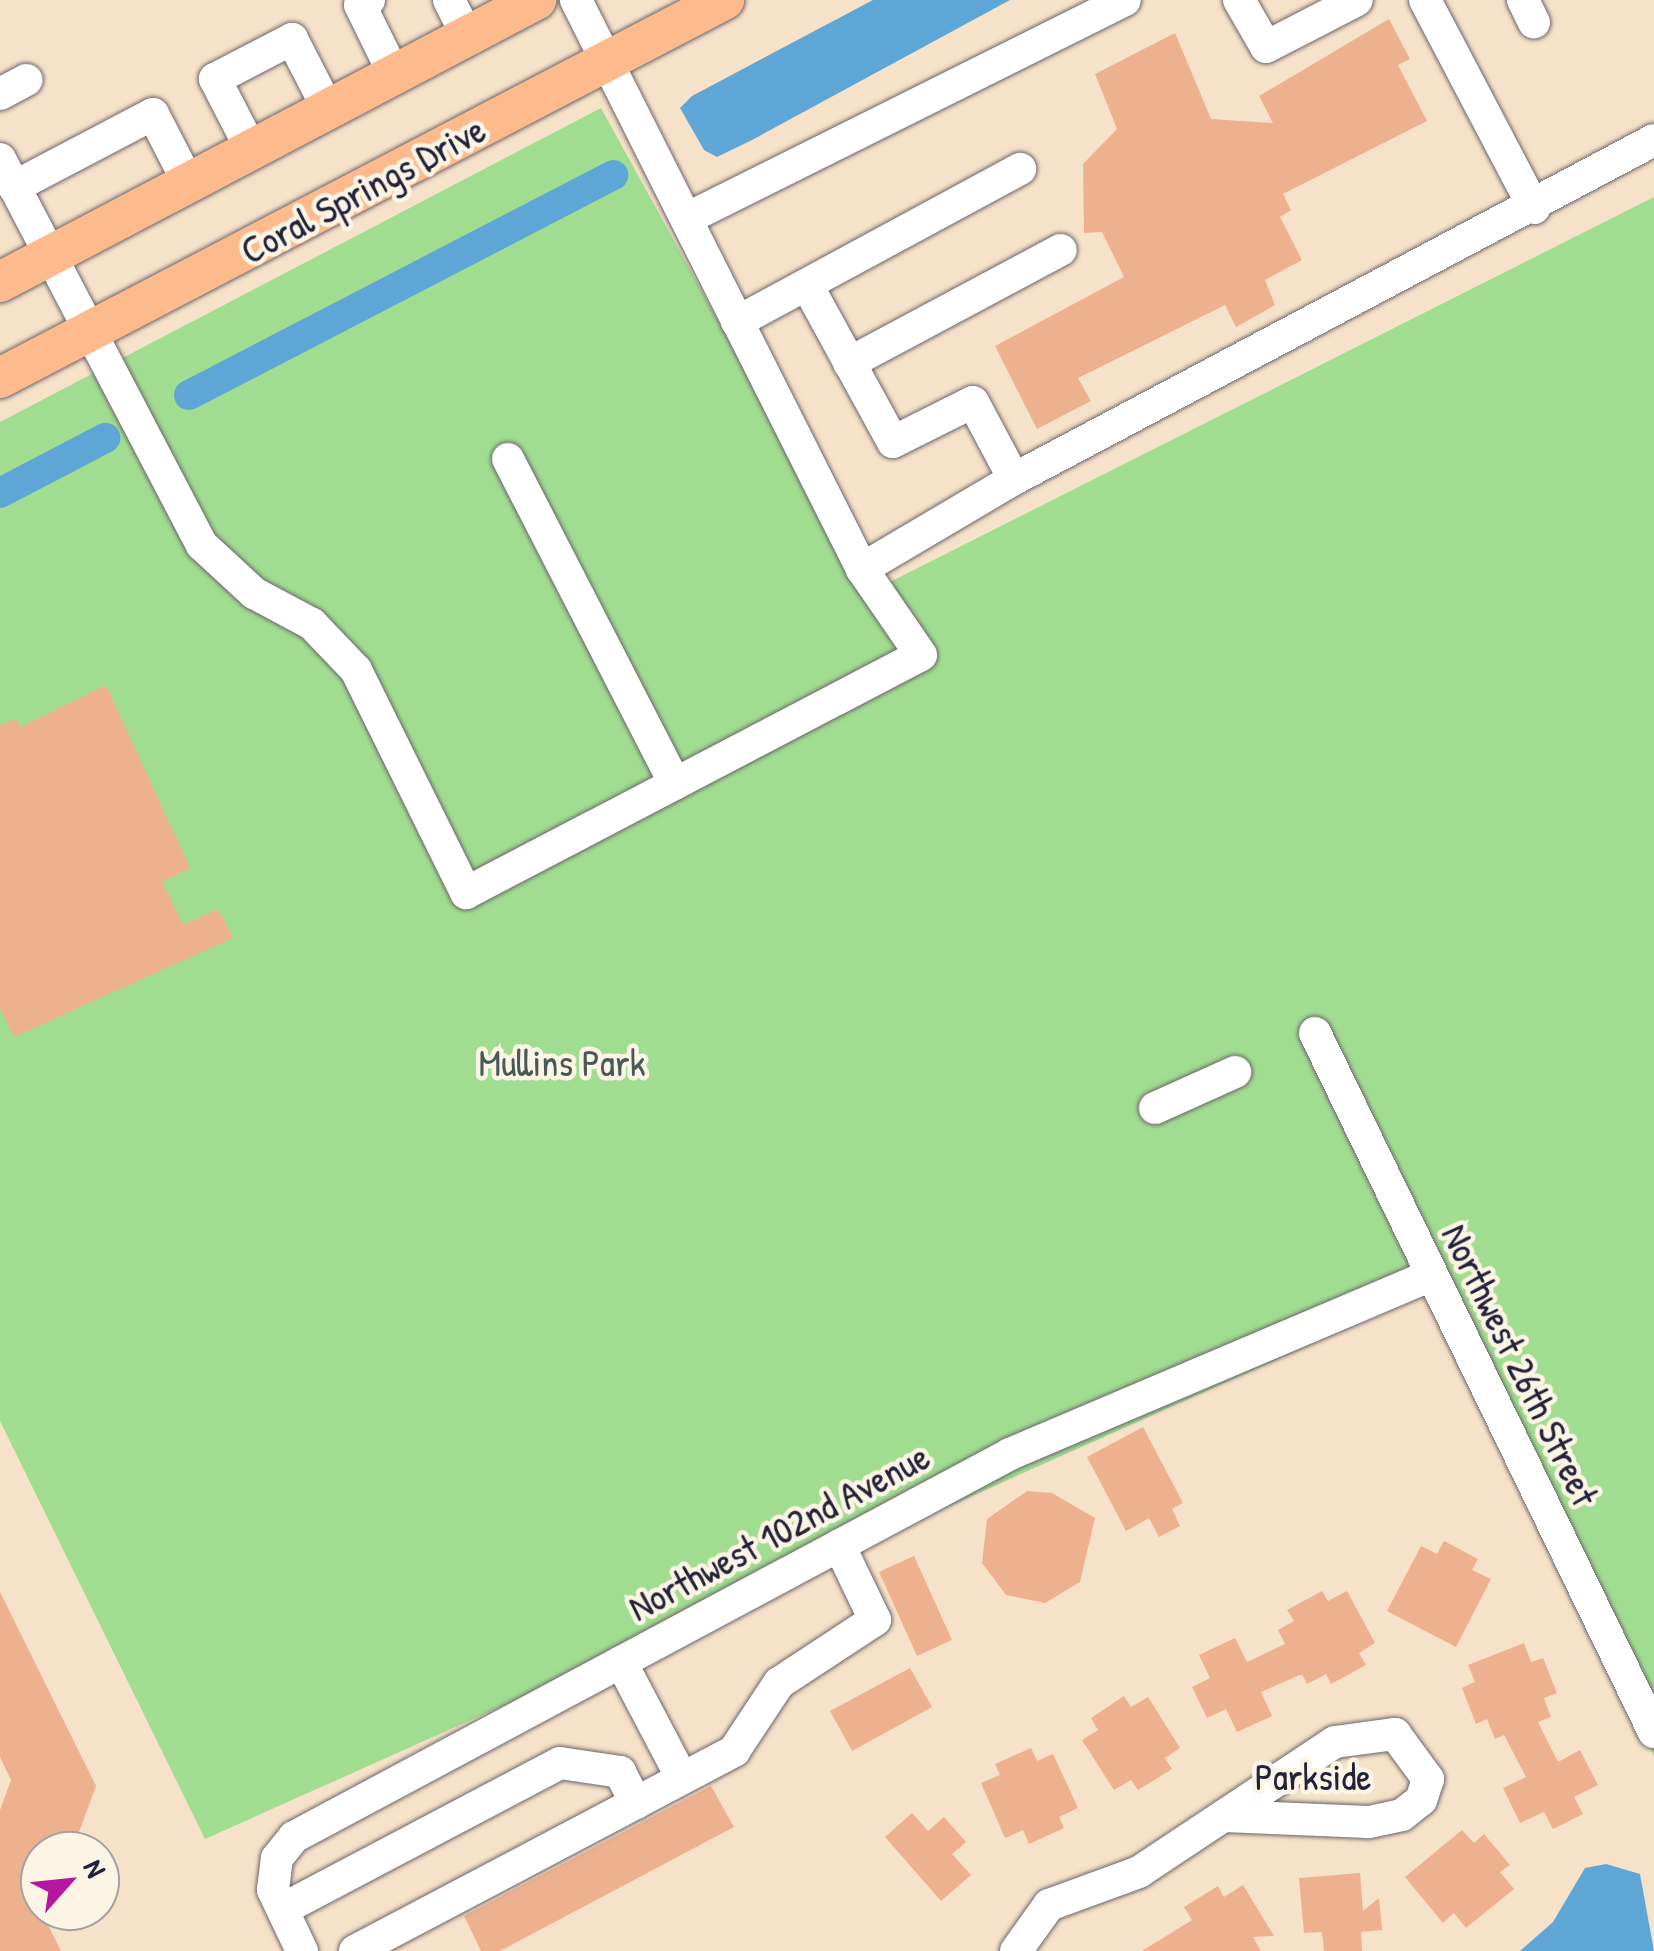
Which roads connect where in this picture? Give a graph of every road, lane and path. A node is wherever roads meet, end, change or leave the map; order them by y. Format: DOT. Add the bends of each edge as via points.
graph roads {
  1 [pos="369,0"];
  2 [pos="449,0"];
  3 [pos="536,0"];
  4 [pos="576,0"];
  5 [pos="724,0"];
  6 [pos="1124,0"];
  7 [pos="1238,0"];
  8 [pos="1357,0"];
  9 [pos="1425,0"];
  10 [pos="467,36"];
  11 [pos="608,61"];
  12 [pos="394,74"];
  13 [pos="328,109"];
  14 [pos="1654,140"];
  15 [pos="251,149"];
  16 [pos="1020,169"];
  17 [pos="7,173"];
  18 [pos="188,182"];
  19 [pos="1534,208"];
  20 [pos="688,218"];
  21 [pos="1061,250"];
  22 [pos="49,254"];
  23 [pos="0,282"];
  24 [pos="807,285"];
  25 [pos="737,322"];
  26 [pos="89,333"];
  27 [pos="849,363"];
  28 [pos="0,378"];
  29 [pos="508,460"];
  30 [pos="1014,479"];
  31 [pos="862,569"];
  32 [pos="674,784"];
  33 [pos="1315,1033"];
  34 [pos="1234,1072"];
  35 [pos="1155,1108"];
  36 [pos="1432,1274"];
  37 [pos="839,1546"];
  38 [pos="621,1662"];
  39 [pos="1654,1732"];
  40 [pos="682,1778"];
  41 [pos="636,1803"];
  42 [pos="1224,1816"];
  43 [pos="282,1909"];
  44 [pos="302,1951"];
  45 [pos="355,1951"];
  46 [pos="1016,1951"];
  1 -- 12 [label="street" via="360,5"];
  2 -- 10 [label="street"];
  3 -- 10 [label="main road"];
  4 -- 11 [label="street"];
  5 -- 11 [label="main road, Coral Springs Drive"];
  6 -- 20 [label="street"];
  7 -- 8 [label="street" via="1266,47"];
  9 -- 19 [label="street"];
  10 -- 12 [label="main road"];
  11 -- 20 [label="street"];
  11 -- 26 [label="main road, Coral Springs Drive"];
  12 -- 13 [label="main road"];
  13 -- 15 [label="main road"];
  13 -- 15 [label="street" via="292,39 215,79"];
  14 -- 19 [label="street"];
  15 -- 18 [label="main road"];
  16 -- 24 [label="street"];
  17 -- 18 [label="street" via="153,114"];
  17 -- 22 [label="street"];
  18 -- 22 [label="main road"];
  19 -- 30 [label="street"];
  20 -- 25 [label="street"];
  21 -- 27 [label="street"];
  22 -- 23 [label="main road"];
  22 -- 26 [label="street"];
  24 -- 25 [label="street"];
  24 -- 27 [label="street"];
  25 -- 31 [label="street"];
  26 -- 28 [label="main road, Coral Springs Drive"];
  26 -- 32 [label="street" via="202,545 254,593 312,624 356,670 466,893"];
  27 -- 30 [label="street" via="893,442 973,402"];
  29 -- 32 [label="street"];
  30 -- 31 [label="street"];
  31 -- 32 [label="street" via="921,655"];
  33 -- 36 [label="street, Northwest 26th Street"];
  34 -- 35 [label="street"];
  36 -- 37 [label="street, Northwest 102nd Avenue" via="1028,1446"];
  36 -- 39 [label="street, Northwest 26th Street"];
  37 -- 38 [label="street, Northwest 102nd Avenue"];
  37 -- 40 [label="street" via="875,1620 779,1683 734,1751"];
  38 -- 40 [label="street"];
  38 -- 43 [label="street, Northwest 102nd Avenue" via="294,1837 277,1858"];
  40 -- 41 [label="street"];
  41 -- 43 [label="street" via="620,1772 560,1763"];
  41 -- 45 [label="street"];
  42 -- 42 [label="street, Parkside" via="1367,1731 1395,1734 1428,1779 1422,1800 1402,1815 1368,1822"];
  42 -- 46 [label="street, Parkside" via="1139,1872 1049,1905"];
  43 -- 44 [label="street, Northwest 102nd Avenue"];
}
